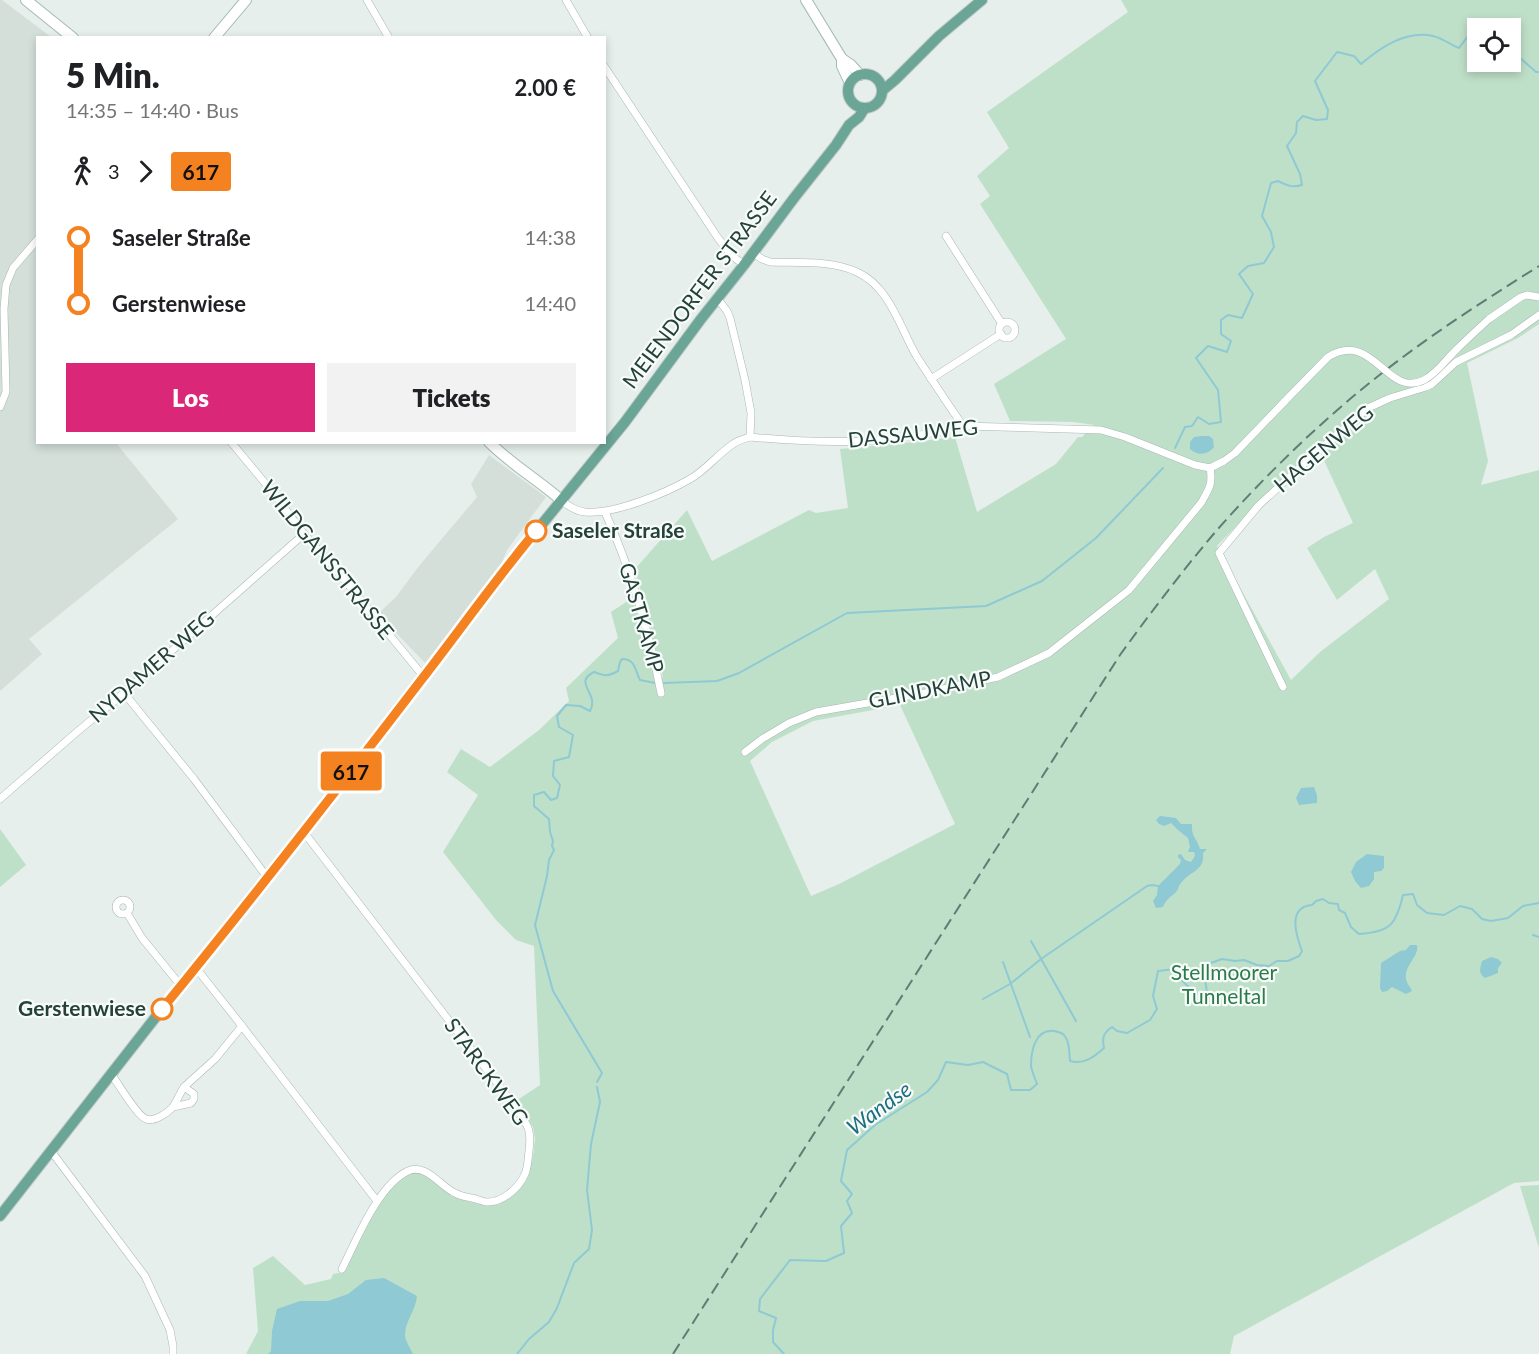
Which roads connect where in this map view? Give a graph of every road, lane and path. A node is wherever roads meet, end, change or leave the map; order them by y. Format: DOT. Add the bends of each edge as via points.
graph roads {
  1 [pos="26,0"];
  2 [pos="246,0"];
  3 [pos="367,0"];
  4 [pos="567,0"];
  5 [pos="806,0"];
  6 [pos="982,0"];
  7 [pos="71,36"];
  8 [pos="216,36"];
  9 [pos="388,36"];
  10 [pos="587,36"];
  11 [pos="842,59"];
  12 [pos="902,72"];
  13 [pos="860,75"];
  14 [pos="877,79"];
  15 [pos="608,80"];
  16 [pos="850,83"];
  17 [pos="883,90"];
  18 [pos="859,107"];
  19 [pos="946,236"];
  20 [pos="36,241"];
  21 [pos="753,253"];
  22 [pos="744,265"];
  23 [pos="1539,297"];
  24 [pos="717,298"];
  25 [pos="1539,315"];
  26 [pos="1002,324"];
  27 [pos="1001,334"];
  28 [pos="931,379"];
  29 [pos="0,407"];
  30 [pos="963,426"];
  31 [pos="750,437"];
  32 [pos="233,444"];
  33 [pos="491,444"];
  34 [pos="1210,468"];
  35 [pos="561,500"];
  36 [pos="605,512"];
  37 [pos="304,534"];
  38 [pos="424,677"];
  39 [pos="1284,687"];
  40 [pos="124,693"];
  41 [pos="661,693"];
  42 [pos="745,752"];
  43 [pos="0,799"];
  44 [pos="303,831"];
  45 [pos="267,877"];
  46 [pos="127,913"];
  47 [pos="196,968"];
  48 [pos="181,986"];
  49 [pos="242,1026"];
  50 [pos="111,1074"];
  51 [pos="184,1087"];
  52 [pos="173,1107"];
  53 [pos="51,1151"];
  54 [pos="377,1201"];
  55 [pos="0,1216"];
  56 [pos="342,1269"];
  57 [pos="173,1354"];
  1 -- 7 [label="street"];
  2 -- 8 [label="street"];
  3 -- 9 [label="street"];
  4 -- 10 [label="street"];
  5 -- 11 [label="street"];
  6 -- 12 [label="main road, MEIENDORFER STRASSE"];
  11 -- 13 [label="street"];
  11 -- 16 [label="street"];
  12 -- 14 [label="main road, MEIENDORFER STRASSE"];
  12 -- 17 [label="main road, MEIENDORFER STRASSE"];
  13 -- 14 [label="main road, MEIENDORFER STRASSE"];
  13 -- 16 [label="main road"];
  14 -- 17 [label="main road"];
  15 -- 22 [label="street" via="718,238"];
  16 -- 18 [label="main road" via="848,94"];
  17 -- 18 [label="main road, MEIENDORFER STRASSE" via="877,104"];
  18 -- 21 [label="main road, MEIENDORFER STRASSE" via="859,117"];
  19 -- 26 [label="street"];
  20 -- 29 [label="street" via="13,268 6,285 6,392"];
  21 -- 22 [label="main road, MEIENDORFER STRASSE"];
  21 -- 28 [label="street" via="765,261 840,266 867,277 884,295"];
  22 -- 24 [label="main road, MEIENDORFER STRASSE"];
  23 -- 34 [label="street, bridge" via="1521,297 1489,319 1423,381 1397,380 1363,353 1346,350 1328,357 1234,453"];
  24 -- 31 [label="street" via="730,318 745,380 751,413"];
  24 -- 35 [label="main road, MEIENDORFER STRASSE"];
  25 -- 39 [label="street, HAGENWEG" via="1511,335 1456,362 1432,384 1368,408 1259,505 1219,553"];
  26 -- 27 [label="street"];
  26 -- 27 [label="street" via="1011,324 1015,332 1008,338"];
  27 -- 28 [label="street"];
  28 -- 30 [label="street"];
  30 -- 31 [label="street, DASSAUWEG" via="874,441"];
  30 -- 34 [label="street, DASSAUWEG" via="1101,430"];
  31 -- 36 [label="street" via="735,442 692,478"];
  32 -- 37 [label="street, WILDGANSSTRASSE"];
  33 -- 35 [label="street"];
  34 -- 42 [label="street, GLINDKAMP" via="1212,480 1201,503 1129,590 1049,653 998,677 816,712 789,723"];
  35 -- 36 [label="street" via="578,510"];
  35 -- 38 [label="main road, MEIENDORFER STRASSE"];
  36 -- 41 [label="street, GASTKAMP" via="627,564"];
  37 -- 38 [label="street, WILDGANSSTRASSE"];
  37 -- 40 [label="street, NYDAMER WEG"];
  38 -- 44 [label="main road, MEIENDORFER STRASSE"];
  40 -- 43 [label="street, NYDAMER WEG"];
  40 -- 45 [label="street"];
  44 -- 45 [label="main road, MEIENDORFER STRASSE"];
  44 -- 54 [label="street, STARCKWEG" via="529,1127 526,1171 517,1187 498,1200 487,1202 457,1194 418,1168 403,1174"];
  45 -- 47 [label="main road, MEIENDORFER STRASSE"];
  46 -- 48 [label="street"];
  47 -- 48 [label="main road, MEIENDORFER STRASSE"];
  47 -- 49 [label="street"];
  48 -- 50 [label="main road, MEIENDORFER STRASSE"];
  49 -- 51 [label="street" via="215,1059"];
  49 -- 54 [label="street"];
  50 -- 52 [label="street" via="139,1115 157,1118"];
  50 -- 53 [label="main road, MEIENDORFER STRASSE"];
  51 -- 52 [label="street"];
  51 -- 52 [label="street" via="194,1094 194,1099"];
  53 -- 55 [label="main road, MEIENDORFER STRASSE"];
  53 -- 57 [label="street" via="145,1276 170,1329"];
  54 -- 56 [label="street, STARCKWEG"];
}
